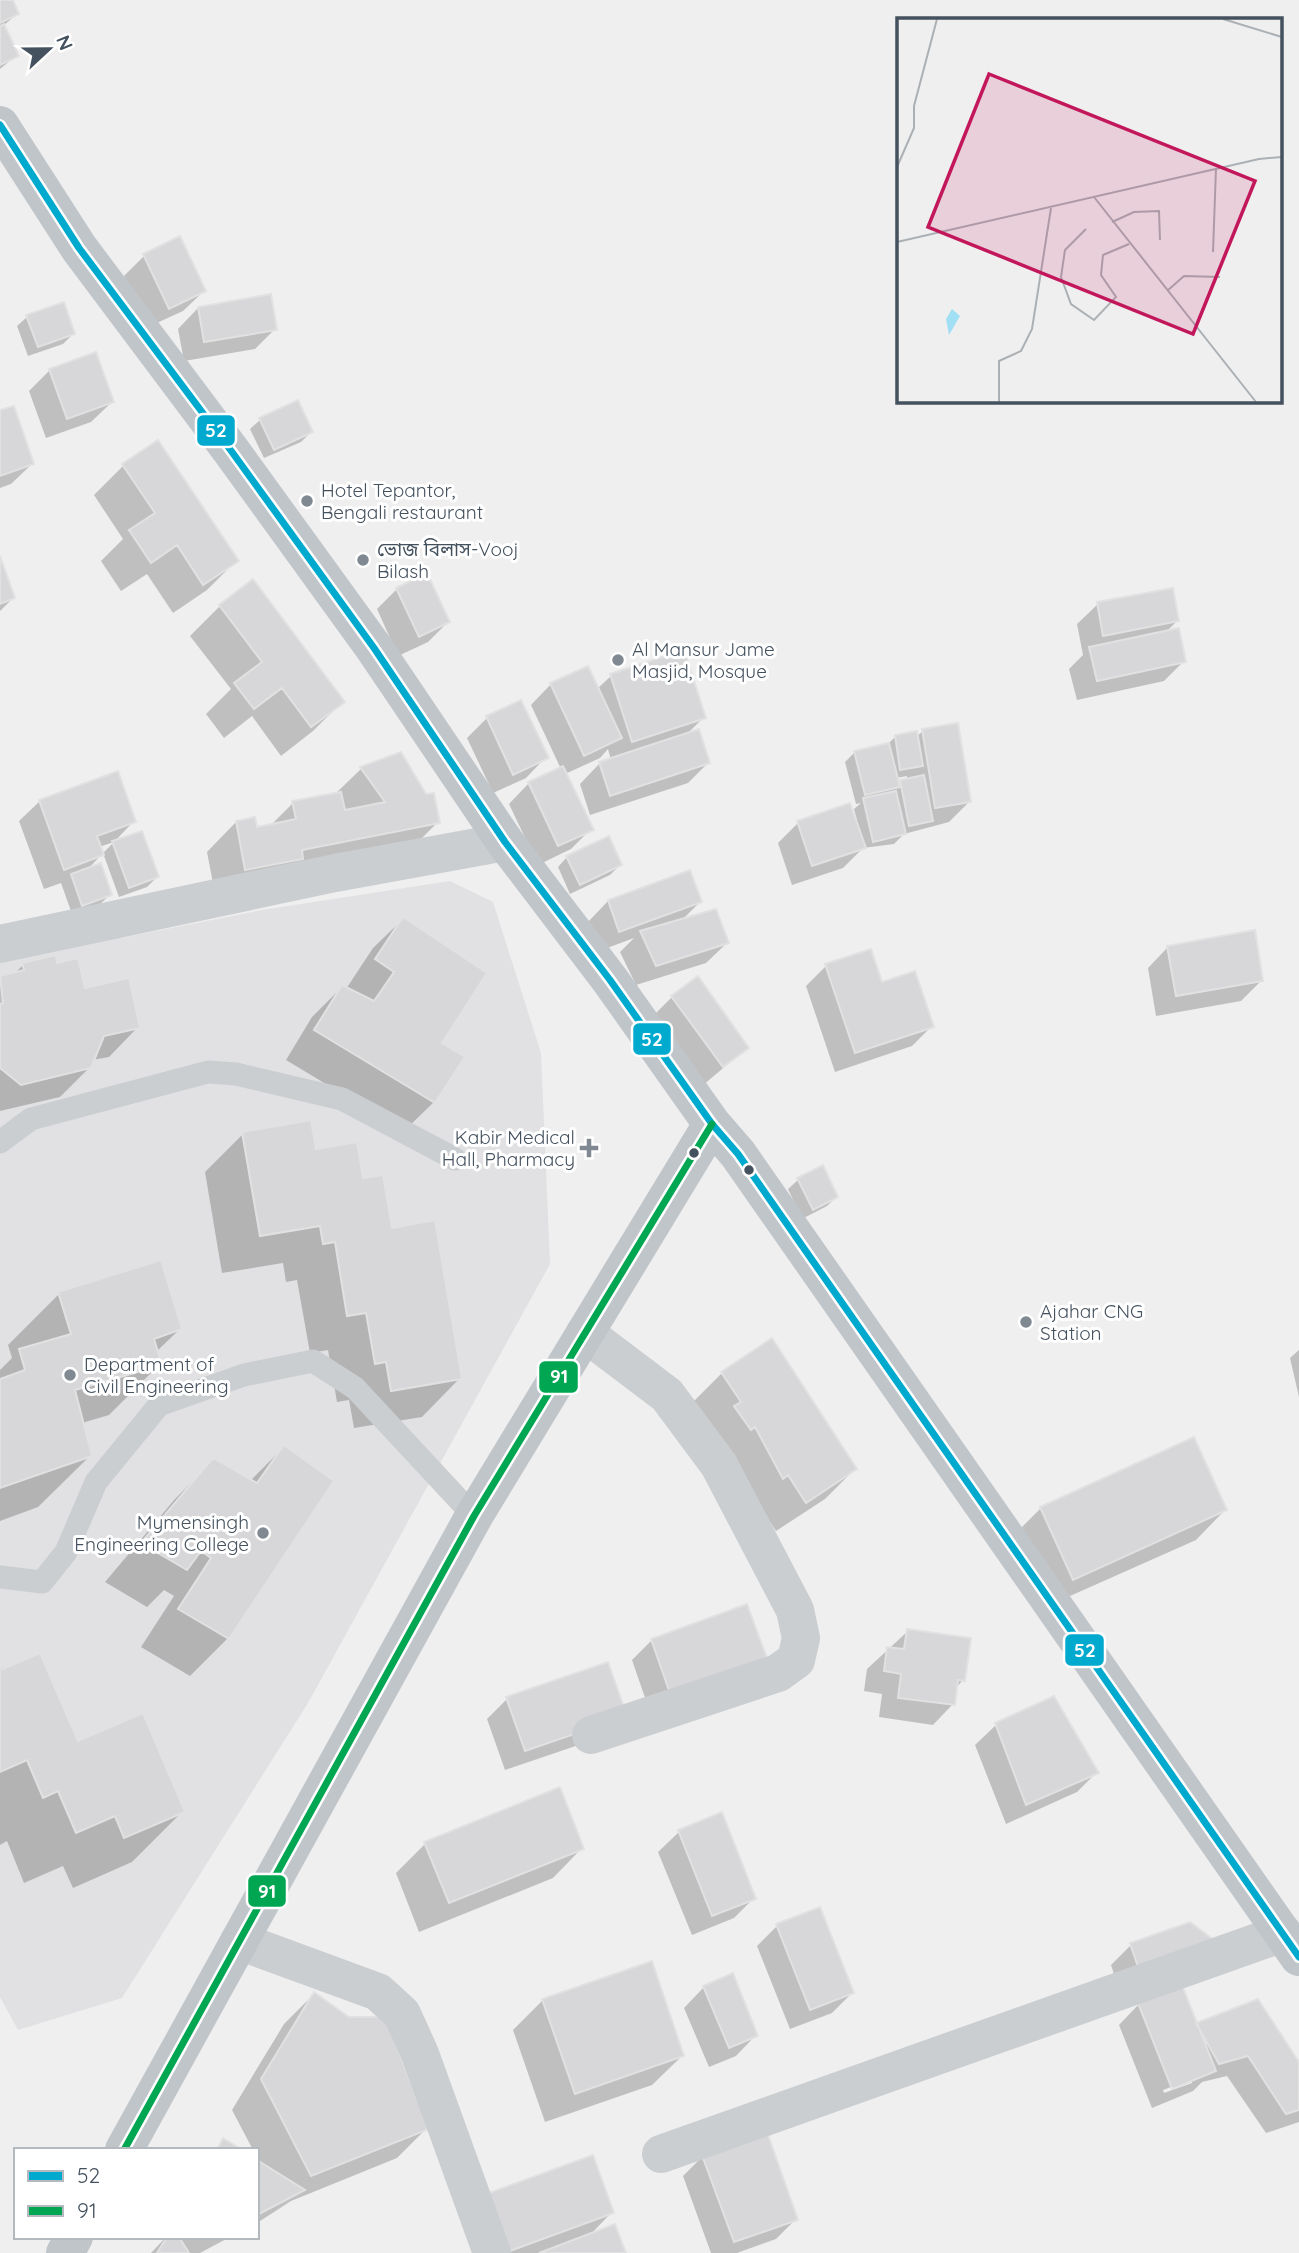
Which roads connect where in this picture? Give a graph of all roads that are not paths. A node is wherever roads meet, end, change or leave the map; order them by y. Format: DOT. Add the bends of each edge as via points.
graph roads {
  1 [pos="0,125"];
  2 [pos="505,842"];
  3 [pos="0,944"];
  4 [pos="712,1124"];
  5 [pos="0,1142"];
  6 [pos="455,1159"];
  7 [pos="584,1333"];
  8 [pos="474,1516"];
  9 [pos="0,1577"];
  10 [pos="592,1735"];
  11 [pos="239,1941"];
  12 [pos="1291,1945"];
  13 [pos="125,2148"];
  14 [pos="662,2154"];
  15 [pos="492,2253"];
  1 -- 2 [label="highway" via="79,248 366,637"];
  2 -- 3 [label="street"];
  2 -- 4 [label="highway"];
  4 -- 7 [label="highway"];
  4 -- 12 [label="highway" via="746,1166"];
  5 -- 6 [label="lane" via="31,1119 208,1072 342,1098"];
  7 -- 8 [label="highway"];
  7 -- 10 [label="street" via="667,1395 719,1465 795,1610 801,1638 796,1660 778,1673"];
  8 -- 9 [label="lane" via="355,1388 313,1361 244,1375 159,1405 96,1482 66,1552 43,1582"];
  8 -- 11 [label="highway"];
  11 -- 13 [label="highway"];
  11 -- 15 [label="street" via="378,1993 402,2014"];
  12 -- 14 [label="street"];
}
